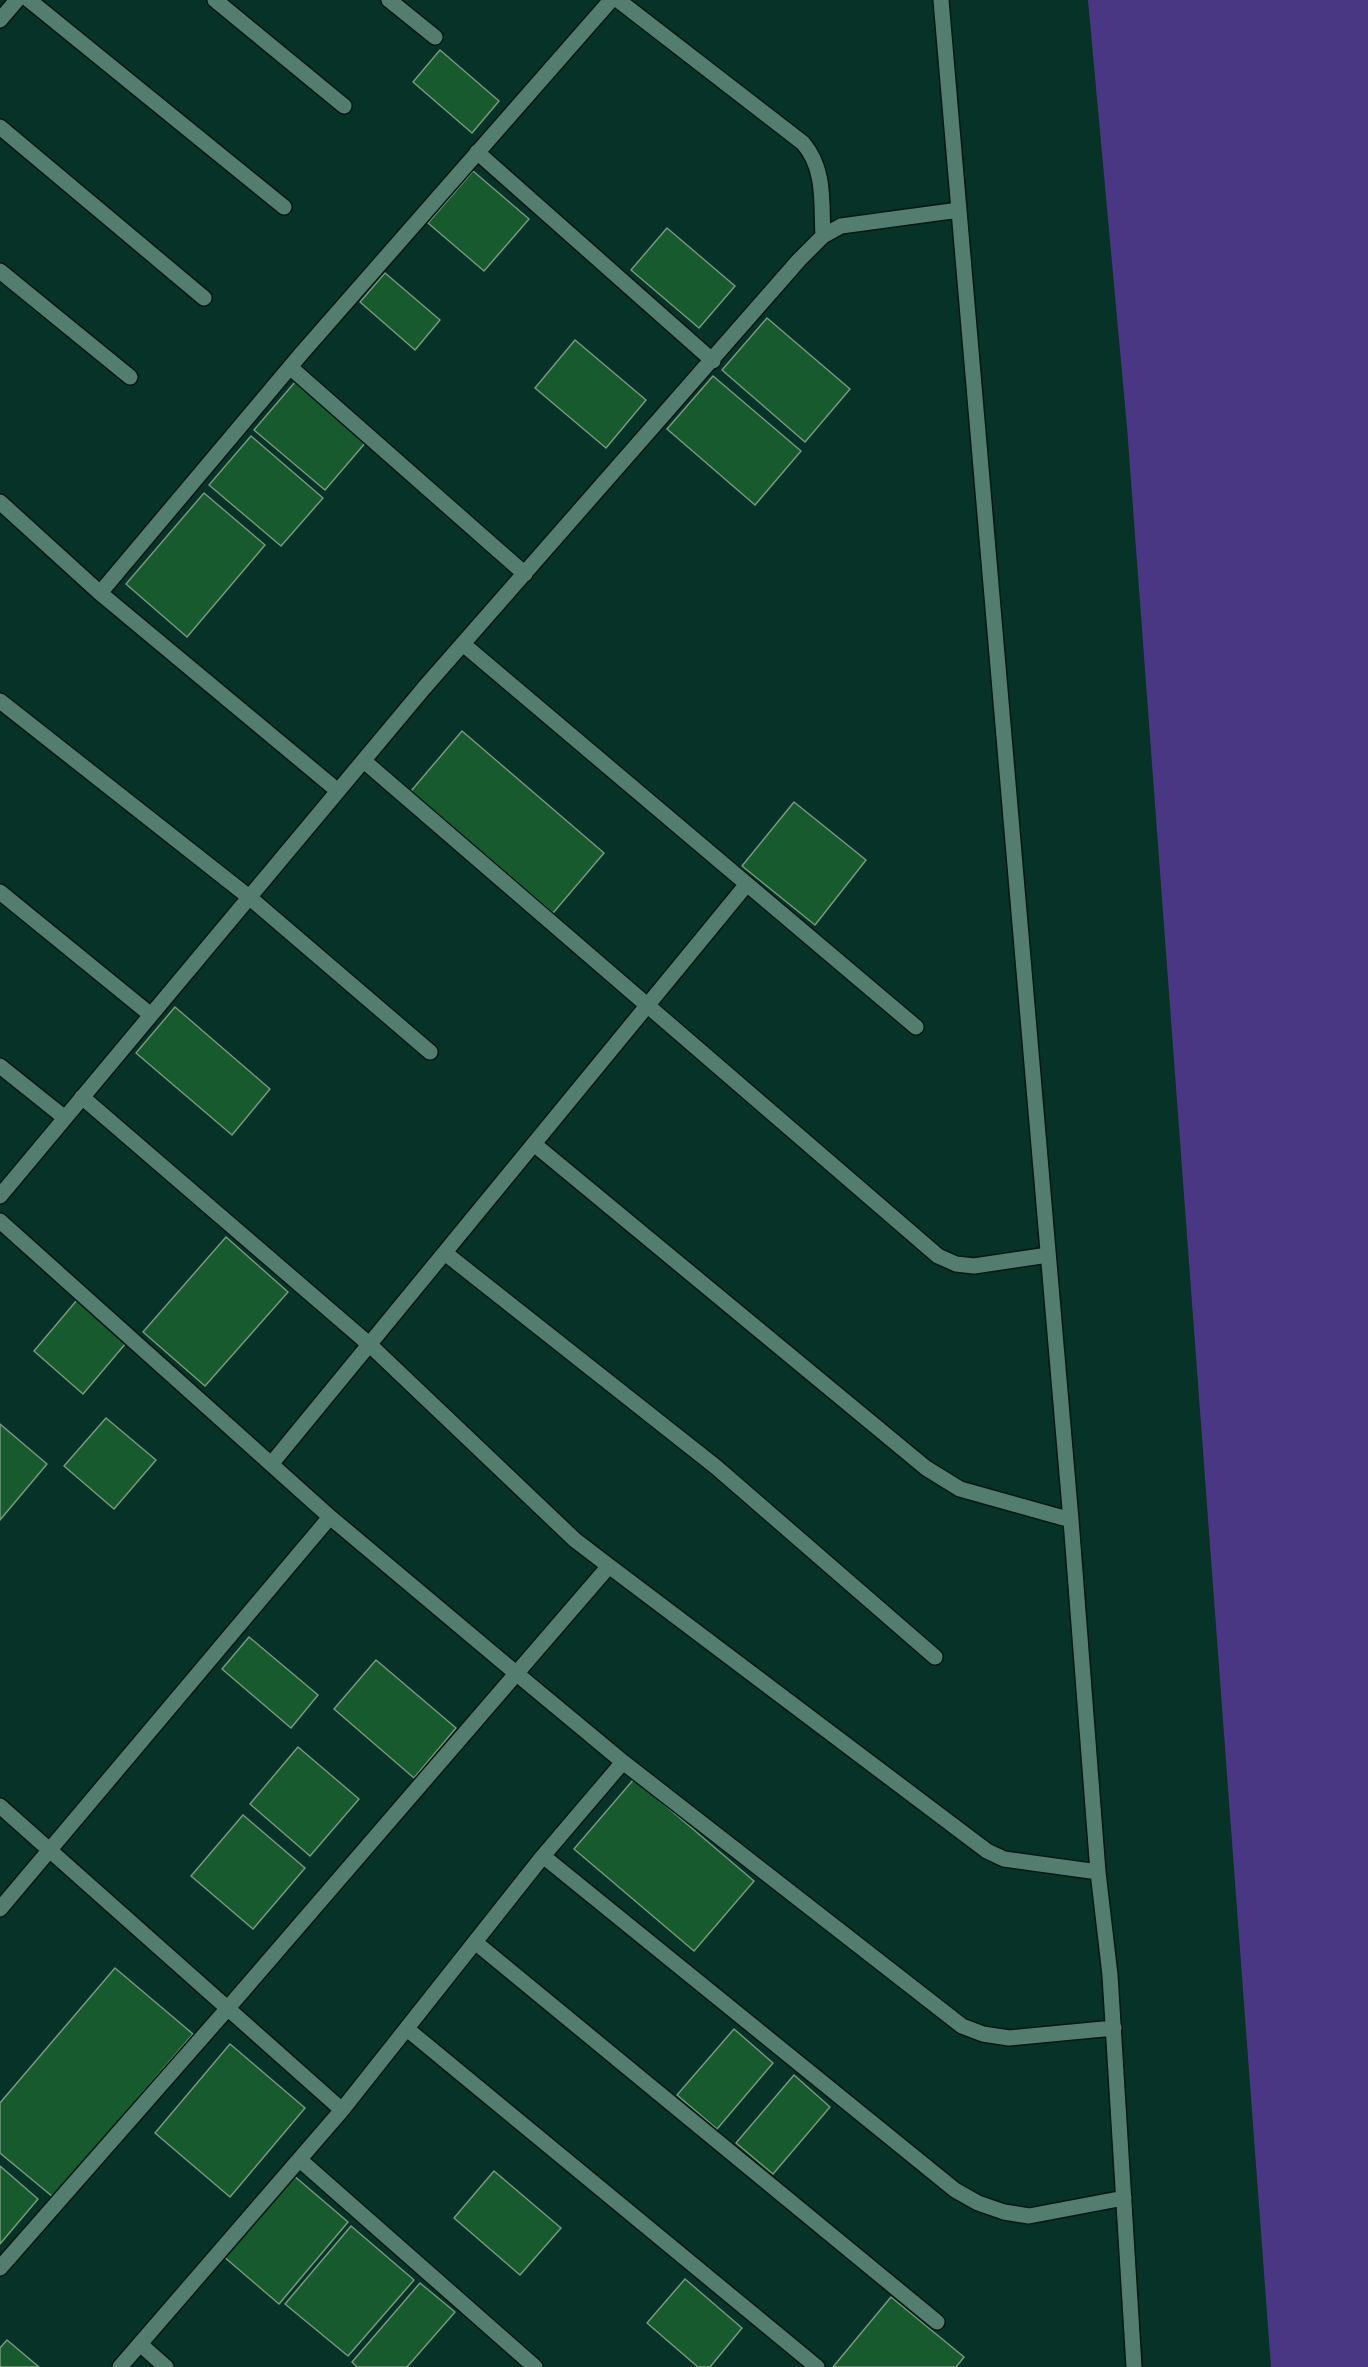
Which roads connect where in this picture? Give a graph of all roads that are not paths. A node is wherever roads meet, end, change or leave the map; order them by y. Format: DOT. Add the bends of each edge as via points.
graph roads {
  1 [pos="17,0"];
  2 [pos="29,0"];
  3 [pos="214,0"];
  4 [pos="389,0"];
  5 [pos="610,0"];
  6 [pos="618,0"];
  7 [pos="941,0"];
  8 [pos="0,20"];
  9 [pos="435,37"];
  10 [pos="344,106"];
  11 [pos="0,127"];
  12 [pos="477,152"];
  13 [pos="284,207"];
  14 [pos="958,210"];
  15 [pos="823,236"];
  16 [pos="0,271"];
  17 [pos="204,298"];
  18 [pos="713,361"];
  19 [pos="290,367"];
  20 [pos="130,377"];
  21 [pos="0,502"];
  22 [pos="525,574"];
  23 [pos="100,593"];
  24 [pos="463,644"];
  25 [pos="0,701"];
  26 [pos="364,761"];
  27 [pos="338,791"];
  28 [pos="747,884"];
  29 [pos="0,892"];
  30 [pos="249,897"];
  31 [pos="648,1006"];
  32 [pos="151,1016"];
  33 [pos="916,1026"];
  34 [pos="429,1052"];
  35 [pos="0,1066"];
  36 [pos="82,1097"];
  37 [pos="65,1118"];
  38 [pos="534,1144"];
  39 [pos="0,1196"];
  40 [pos="0,1221"];
  41 [pos="445,1253"];
  42 [pos="1048,1255"];
  43 [pos="370,1345"];
  44 [pos="272,1463"];
  45 [pos="330,1517"];
  46 [pos="1071,1520"];
  47 [pos="609,1566"];
  48 [pos="935,1657"];
  49 [pos="517,1674"];
  50 [pos="623,1762"];
  51 [pos="0,1806"];
  52 [pos="51,1850"];
  53 [pos="543,1856"];
  54 [pos="1098,1872"];
  55 [pos="0,1909"];
  56 [pos="475,1942"];
  57 [pos="228,2008"];
  58 [pos="1114,2028"];
  59 [pos="407,2029"];
  60 [pos="342,2110"];
  61 [pos="300,2160"];
  62 [pos="1124,2198"];
  63 [pos="0,2268"];
  64 [pos="937,2322"];
  65 [pos="140,2344"];
  66 [pos="120,2367"];
  67 [pos="166,2367"];
  68 [pos="535,2367"];
  69 [pos="817,2367"];
  70 [pos="1134,2367"];
  1 -- 8 [label="street"];
  2 -- 13 [label="street"];
  3 -- 10 [label="street"];
  4 -- 9 [label="street"];
  5 -- 12 [label="street"];
  6 -- 15 [label="street" via="808,149 819,170"];
  7 -- 14 [label="street"];
  11 -- 17 [label="street"];
  12 -- 18 [label="street"];
  12 -- 19 [label="street"];
  14 -- 15 [label="street" via="841,226"];
  14 -- 42 [label="street"];
  15 -- 18 [label="street"];
  16 -- 20 [label="street"];
  18 -- 22 [label="street"];
  19 -- 22 [label="street"];
  19 -- 23 [label="street"];
  21 -- 23 [label="street"];
  22 -- 24 [label="street"];
  23 -- 27 [label="street"];
  24 -- 26 [label="street"];
  24 -- 28 [label="street"];
  25 -- 30 [label="street"];
  26 -- 27 [label="street"];
  26 -- 31 [label="street"];
  27 -- 30 [label="street"];
  28 -- 31 [label="street"];
  28 -- 33 [label="street"];
  29 -- 32 [label="street"];
  30 -- 32 [label="street"];
  30 -- 34 [label="street"];
  31 -- 38 [label="street"];
  31 -- 42 [label="street" via="938,1256 974,1266"];
  32 -- 36 [label="street"];
  35 -- 37 [label="street"];
  36 -- 37 [label="street"];
  36 -- 43 [label="street"];
  37 -- 39 [label="street"];
  38 -- 41 [label="street"];
  38 -- 46 [label="street" via="926,1468 960,1489"];
  40 -- 44 [label="street"];
  41 -- 43 [label="street"];
  41 -- 48 [label="street" via="716,1467"];
  42 -- 46 [label="street"];
  43 -- 44 [label="street"];
  43 -- 47 [label="street" via="575,1540"];
  44 -- 45 [label="street"];
  45 -- 49 [label="street"];
  45 -- 52 [label="street"];
  46 -- 54 [label="street"];
  47 -- 49 [label="street"];
  47 -- 54 [label="street" via="987,1851 1004,1859"];
  49 -- 50 [label="street"];
  49 -- 57 [label="street"];
  50 -- 53 [label="street"];
  50 -- 58 [label="street" via="962,2026 982,2034 1009,2037"];
  51 -- 52 [label="street"];
  52 -- 55 [label="street"];
  52 -- 57 [label="street"];
  53 -- 56 [label="street"];
  53 -- 62 [label="street" via="955,2190 995,2209 1029,2216"];
  54 -- 58 [label="street"];
  56 -- 59 [label="street"];
  56 -- 64 [label="street"];
  57 -- 60 [label="street"];
  57 -- 63 [label="street"];
  58 -- 62 [label="street"];
  59 -- 60 [label="street"];
  59 -- 69 [label="street"];
  60 -- 61 [label="street"];
  61 -- 65 [label="street"];
  61 -- 68 [label="street"];
  62 -- 70 [label="street"];
  65 -- 66 [label="street"];
  65 -- 67 [label="street"];
}
